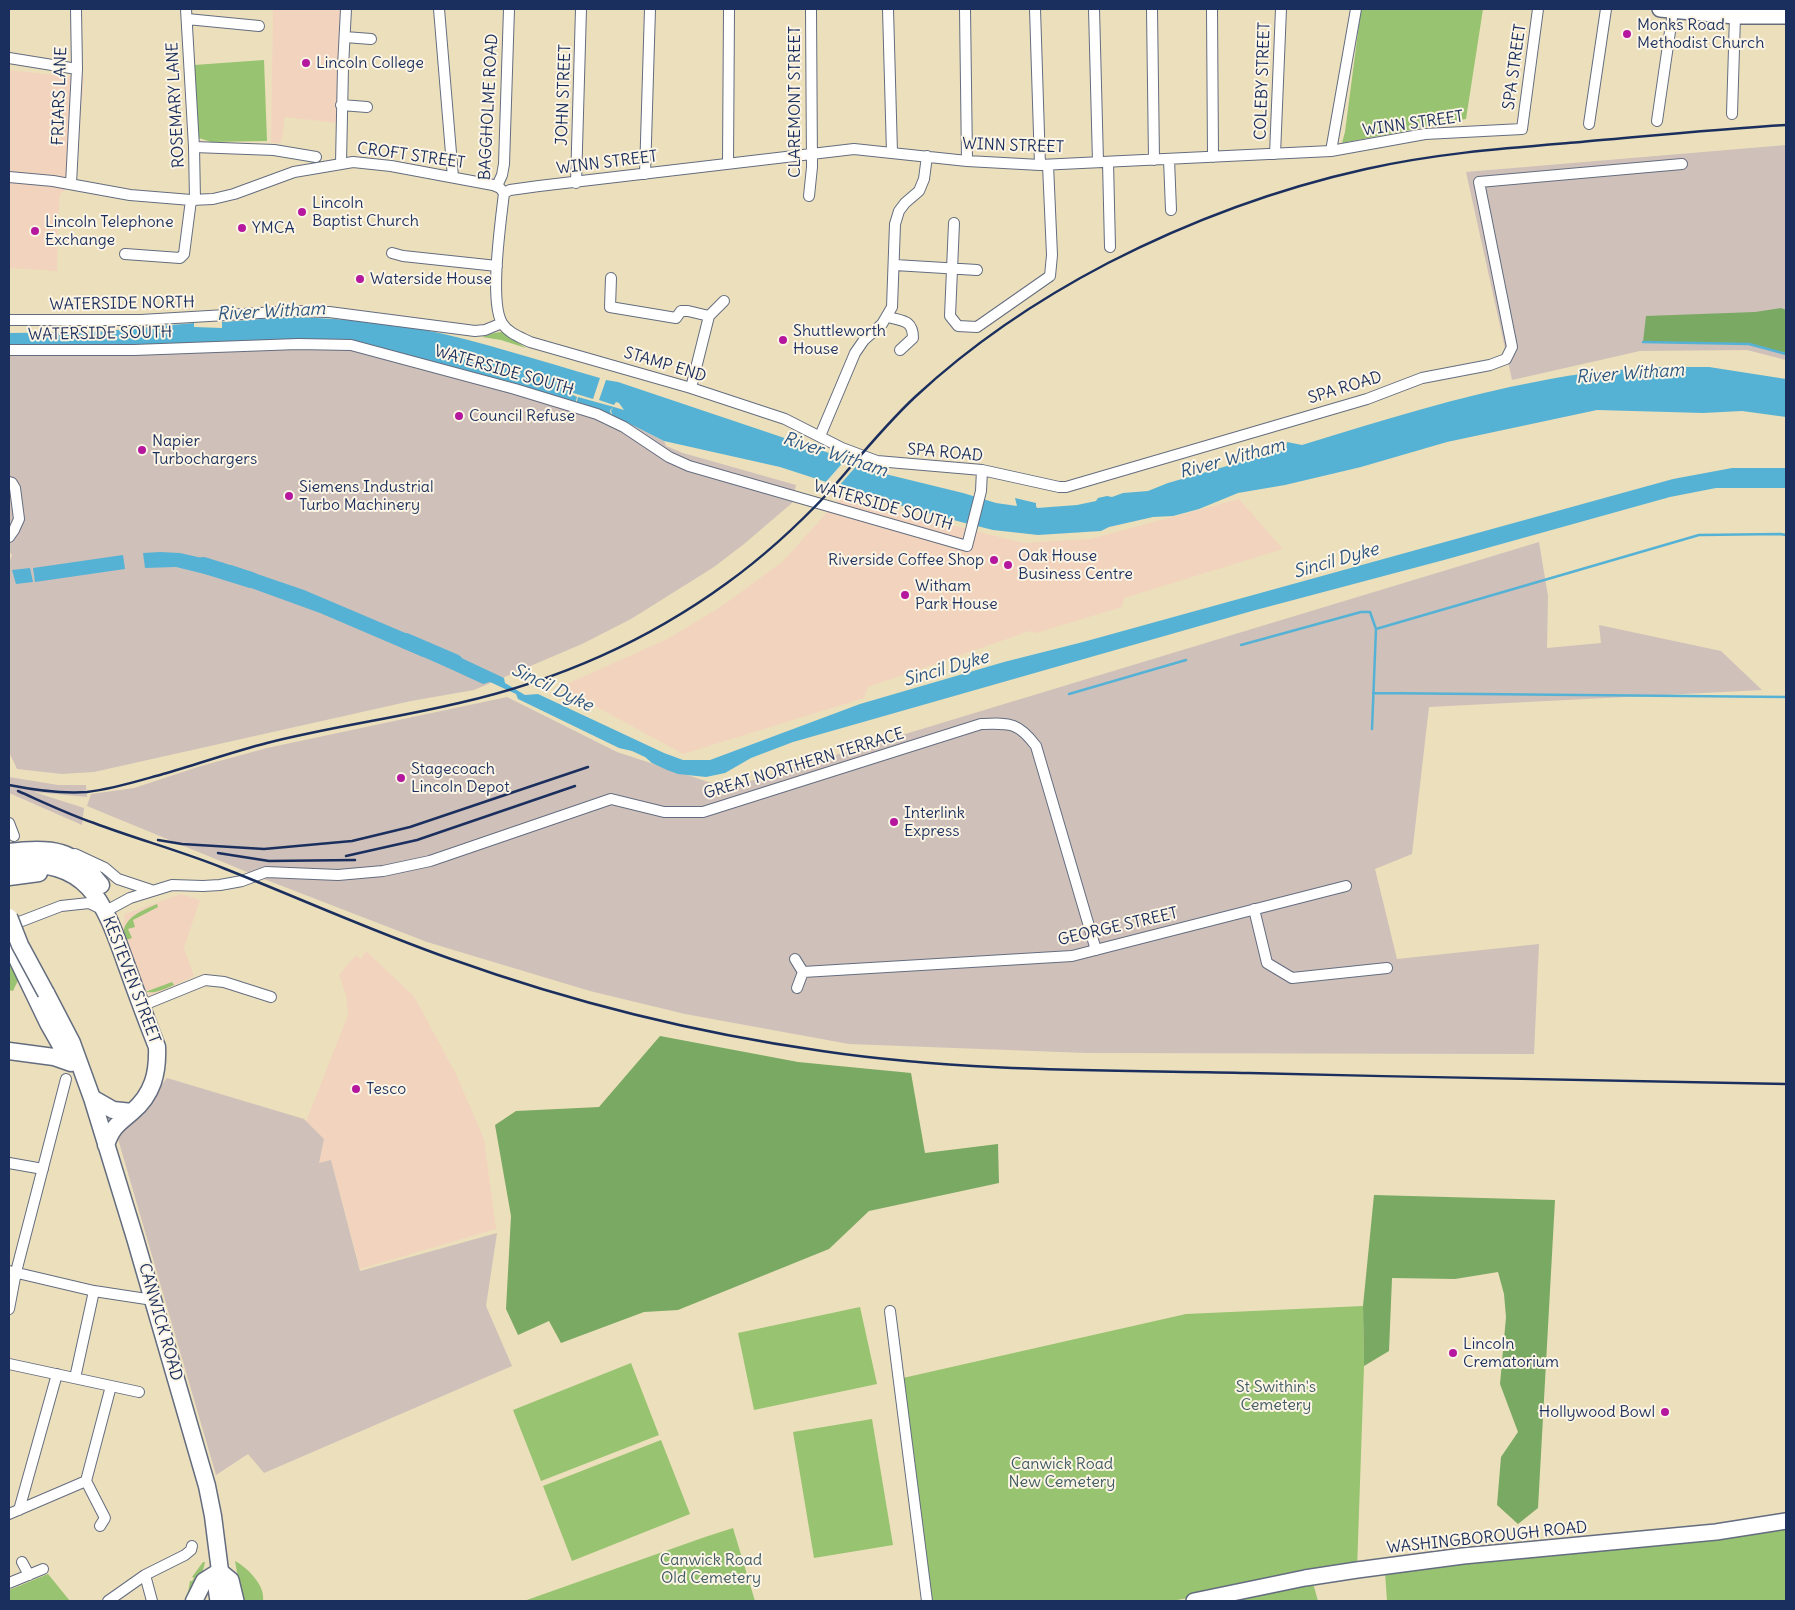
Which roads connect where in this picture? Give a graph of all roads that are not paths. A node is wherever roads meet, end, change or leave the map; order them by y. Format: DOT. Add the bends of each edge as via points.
graph roads {
  1 [pos="76,9"];
  2 [pos="346,9"];
  3 [pos="439,9"];
  4 [pos="508,9"];
  5 [pos="581,9"];
  6 [pos="650,9"];
  7 [pos="729,9"];
  8 [pos="811,9"];
  9 [pos="888,9"];
  10 [pos="965,9"];
  11 [pos="1035,9"];
  12 [pos="1094,9"];
  13 [pos="1152,9"];
  14 [pos="1212,9"];
  15 [pos="1281,9"];
  16 [pos="1356,9"];
  17 [pos="1538,9"];
  18 [pos="1606,9"];
  19 [pos="1666,10"];
  20 [pos="187,14"];
  21 [pos="1735,16"];
  22 [pos="1786,16"];
  23 [pos="259,26"];
  24 [pos="345,37"];
  25 [pos="371,39"];
  26 [pos="9,58"];
  27 [pos="77,69"];
  28 [pos="341,105"];
  29 [pos="367,107"];
  30 [pos="1732,114"];
  31 [pos="1657,121"];
  32 [pos="1589,124"];
  33 [pos="1522,129"];
  34 [pos="194,147"];
  35 [pos="1331,151"];
  36 [pos="892,152"];
  37 [pos="812,154"];
  38 [pos="1275,154"];
  39 [pos="927,156"];
  40 [pos="1213,158"];
  41 [pos="1169,159"];
  42 [pos="1154,160"];
  43 [pos="967,161"];
  44 [pos="318,162"];
  45 [pos="1103,162"];
  46 [pos="341,163"];
  47 [pos="728,163"];
  48 [pos="1682,164"];
  49 [pos="1044,165"];
  50 [pos="645,174"];
  51 [pos="9,177"];
  52 [pos="453,177"];
  53 [pos="576,183"];
  54 [pos="71,184"];
  55 [pos="500,190"];
  56 [pos="809,196"];
  57 [pos="193,200"];
  58 [pos="1171,210"];
  59 [pos="954,223"];
  60 [pos="1110,246"];
  61 [pos="392,253"];
  62 [pos="125,254"];
  63 [pos="895,265"];
  64 [pos="497,266"];
  65 [pos="951,268"];
  66 [pos="977,270"];
  67 [pos="611,278"];
  68 [pos="724,301"];
  69 [pos="709,316"];
  70 [pos="888,317"];
  71 [pos="9,320"];
  72 [pos="502,323"];
  73 [pos="9,350"];
  74 [pos="900,350"];
  75 [pos="691,388"];
  76 [pos="820,436"];
  77 [pos="982,470"];
  78 [pos="9,482"];
  79 [pos="9,537"];
  80 [pos="9,822"];
  81 [pos="14,836"];
  82 [pos="9,852"];
  83 [pos="62,853"];
  84 [pos="9,865"];
  85 [pos="9,878"];
  86 [pos="78,878"];
  87 [pos="1346,886"];
  88 [pos="151,890"];
  89 [pos="1254,909"];
  90 [pos="106,910"];
  91 [pos="9,917"];
  92 [pos="9,926"];
  93 [pos="9,942"];
  94 [pos="1096,950"];
  95 [pos="795,959"];
  96 [pos="1387,968"];
  97 [pos="803,972"];
  98 [pos="797,988"];
  99 [pos="41,995"];
  100 [pos="271,997"];
  101 [pos="141,1006"];
  102 [pos="48,1023"];
  103 [pos="9,1051"];
  104 [pos="32,1054"];
  105 [pos="71,1063"];
  106 [pos="83,1076"];
  107 [pos="74,1092"];
  108 [pos="92,1098"];
  109 [pos="132,1112"];
  110 [pos="106,1145"];
  111 [pos="9,1163"];
  112 [pos="42,1169"];
  113 [pos="13,1272"];
  114 [pos="94,1291"];
  115 [pos="153,1300"];
  116 [pos="9,1309"];
  117 [pos="890,1311"];
  118 [pos="9,1364"];
  119 [pos="57,1374"];
  120 [pos="75,1378"];
  121 [pos="111,1386"];
  122 [pos="139,1392"];
  123 [pos="86,1481"];
  124 [pos="19,1510"];
  125 [pos="9,1514"];
  126 [pos="117,1519"];
  127 [pos="1786,1521"];
  128 [pos="192,1546"];
  129 [pos="22,1562"];
  130 [pos="42,1569"];
  131 [pos="220,1571"];
  132 [pos="29,1575"];
  133 [pos="145,1575"];
  134 [pos="9,1583"];
  135 [pos="108,1601"];
  136 [pos="152,1601"];
  137 [pos="194,1601"];
  138 [pos="218,1601"];
  139 [pos="226,1601"];
  140 [pos="236,1601"];
  141 [pos="926,1601"];
  142 [pos="1194,1601"];
  1 -- 27 [label="street, FRIARS LANE"];
  2 -- 24 [label="street"];
  3 -- 52 [label="street"];
  4 -- 55 [label="street, BAGGHOLME ROAD" via="504,164"];
  5 -- 53 [label="street, JOHN STREET"];
  6 -- 50 [label="street"];
  7 -- 47 [label="street"];
  8 -- 37 [label="street, CLAREMONT STREET"];
  9 -- 36 [label="street"];
  10 -- 43 [label="street"];
  11 -- 49 [label="street"];
  12 -- 45 [label="street"];
  13 -- 42 [label="street"];
  14 -- 40 [label="street"];
  15 -- 38 [label="street, COLEBY STREET"];
  16 -- 35 [label="street"];
  17 -- 33 [label="street, SPA STREET"];
  18 -- 32 [label="street"];
  19 -- 21 [label="main road"];
  19 -- 31 [label="street"];
  20 -- 23 [label="street"];
  20 -- 34 [label="street, ROSEMARY LANE"];
  21 -- 22 [label="main road"];
  21 -- 30 [label="street"];
  24 -- 25 [label="street"];
  24 -- 28 [label="street"];
  26 -- 27 [label="street"];
  27 -- 54 [label="street, FRIARS LANE"];
  28 -- 29 [label="street"];
  28 -- 46 [label="street"];
  33 -- 35 [label="street, WINN STREET" via="1425,134"];
  34 -- 44 [label="street, CROFT STREET" via="274,150"];
  34 -- 57 [label="street, ROSEMARY LANE"];
  35 -- 38 [label="street, WINN STREET"];
  36 -- 37 [label="street, WINN STREET" via="854,149"];
  36 -- 39 [label="street, WINN STREET"];
  37 -- 47 [label="street, WINN STREET"];
  37 -- 56 [label="street, CLAREMONT STREET"];
  38 -- 40 [label="street, WINN STREET"];
  39 -- 43 [label="street, WINN STREET"];
  39 -- 63 [label="street" via="924,180 899,212 895,224"];
  40 -- 41 [label="street, WINN STREET"];
  41 -- 42 [label="street, WINN STREET"];
  41 -- 58 [label="street"];
  42 -- 45 [label="street, WINN STREET"];
  43 -- 49 [label="street, WINN STREET"];
  44 -- 46 [label="street, CROFT STREET"];
  44 -- 57 [label="street" via="234,194"];
  45 -- 49 [label="street, WINN STREET"];
  45 -- 60 [label="street"];
  46 -- 52 [label="street, CROFT STREET" via="364,163"];
  47 -- 50 [label="street, WINN STREET"];
  48 -- 77 [label="street, SPA ROAD" via="1479,182 1512,347 1506,359 1422,378 1367,399 1066,487"];
  49 -- 65 [label="street" via="1052,255 1050,276 977,327 958,326 950,316"];
  50 -- 53 [label="street, WINN STREET"];
  51 -- 54 [label="street"];
  52 -- 55 [label="street, CROFT STREET"];
  53 -- 55 [label="street, WINN STREET"];
  54 -- 57 [label="street" via="130,195"];
  55 -- 64 [label="street, BAGGHOLME ROAD"];
  57 -- 62 [label="street, ROSEMARY LANE" via="182,257"];
  59 -- 65 [label="street"];
  61 -- 64 [label="street"];
  63 -- 65 [label="street"];
  63 -- 70 [label="street" via="892,307"];
  64 -- 72 [label="street, BAGGHOLME ROAD" via="496,304"];
  65 -- 66 [label="street"];
  67 -- 69 [label="street" via="610,307 676,318 681,311"];
  68 -- 69 [label="street"];
  69 -- 75 [label="street"];
  70 -- 74 [label="street" via="913,329 913,338"];
  70 -- 76 [label="street" via="855,353"];
  71 -- 72 [label="street, WATERSIDE NORTH" via="141,320 294,311 338,313 475,330 485,330"];
  72 -- 75 [label="street, STAMP END" via="515,335 530,342"];
  73 -- 77 [label="street, WATERSIDE SOUTH" via="351,345 597,414 689,466 968,546 981,491"];
  75 -- 76 [label="street, STAMP END" via="785,419"];
  76 -- 77 [label="street, SPA ROAD" via="850,452 886,463"];
  78 -- 79 [label="street" via="15,488 19,519"];
  80 -- 81 [label="street"];
  82 -- 83 [label="main road"];
  83 -- 88 [label="street" via="91,860 118,879"];
  83 -- 90 [label="main road" via="81,865 99,883 108,897"];
  84 -- 86 [label="main road" via="44,865"];
  85 -- 86 [label="main road" via="37,872"];
  86 -- 90 [label="main road"];
  87 -- 89 [label="street, GEORGE STREET"];
  88 -- 90 [label="street, GREAT NORTHERN TERRACE"];
  88 -- 94 [label="street, GREAT NORTHERN TERRACE" via="172,884 203,886 242,881 266,872 338,875 383,871 430,860 611,799 664,812 703,812 981,724 1006,723 1025,732 1036,746"];
  89 -- 94 [label="street, GEORGE STREET"];
  89 -- 96 [label="street" via="1267,964 1292,978"];
  90 -- 92 [label="street, KESTEVEN STREET" via="89,903 61,906"];
  90 -- 101 [label="main road, KESTEVEN STREET"];
  91 -- 99 [label="main road, bridge"];
  93 -- 99 [label="main road"];
  94 -- 97 [label="street, GEORGE STREET" via="1072,956"];
  95 -- 97 [label="street"];
  97 -- 98 [label="street"];
  99 -- 102 [label="main road, CANWICK ROAD"];
  99 -- 106 [label="main road, CANWICK ROAD" via="75,1050"];
  100 -- 101 [label="street" via="216,980 205,980"];
  101 -- 109 [label="main road, KESTEVEN STREET" via="157,1047 158,1062 153,1086"];
  102 -- 104 [label="main road" via="45,1043"];
  102 -- 105 [label="main road, CANWICK ROAD"];
  103 -- 104 [label="main road"];
  104 -- 105 [label="main road"];
  105 -- 106 [label="main road, CANWICK ROAD"];
  106 -- 108 [label="main road, CANWICK ROAD"];
  107 -- 112 [label="street" via="64,1084"];
  108 -- 109 [label="main road" via="113,1110"];
  108 -- 110 [label="main road, CANWICK ROAD"];
  109 -- 110 [label="main road, KESTEVEN STREET" via="117,1123"];
  110 -- 115 [label="main road, CANWICK ROAD"];
  111 -- 112 [label="street"];
  112 -- 113 [label="street"];
  113 -- 114 [label="street"];
  113 -- 116 [label="street"];
  114 -- 115 [label="street"];
  114 -- 120 [label="street"];
  115 -- 131 [label="main road, CANWICK ROAD" via="207,1486"];
  117 -- 141 [label="street"];
  118 -- 119 [label="street"];
  119 -- 120 [label="street"];
  119 -- 124 [label="street"];
  120 -- 121 [label="street"];
  121 -- 122 [label="street"];
  121 -- 123 [label="street"];
  123 -- 124 [label="street"];
  123 -- 126 [label="street" via="102,1522"];
  124 -- 125 [label="street"];
  127 -- 142 [label="main road, WASHINGBOROUGH ROAD" via="1716,1532 1463,1556 1357,1570"];
  128 -- 133 [label="street" via="186,1556"];
  129 -- 132 [label="street"];
  130 -- 132 [label="street"];
  131 -- 137 [label="main road" via="204,1581"];
  131 -- 138 [label="main road, CANWICK ROAD" via="215,1581"];
  131 -- 139 [label="main road"];
  131 -- 140 [label="main road, CANWICK ROAD" via="232,1580"];
  132 -- 134 [label="street"];
  133 -- 135 [label="street"];
  133 -- 136 [label="street"];
}
